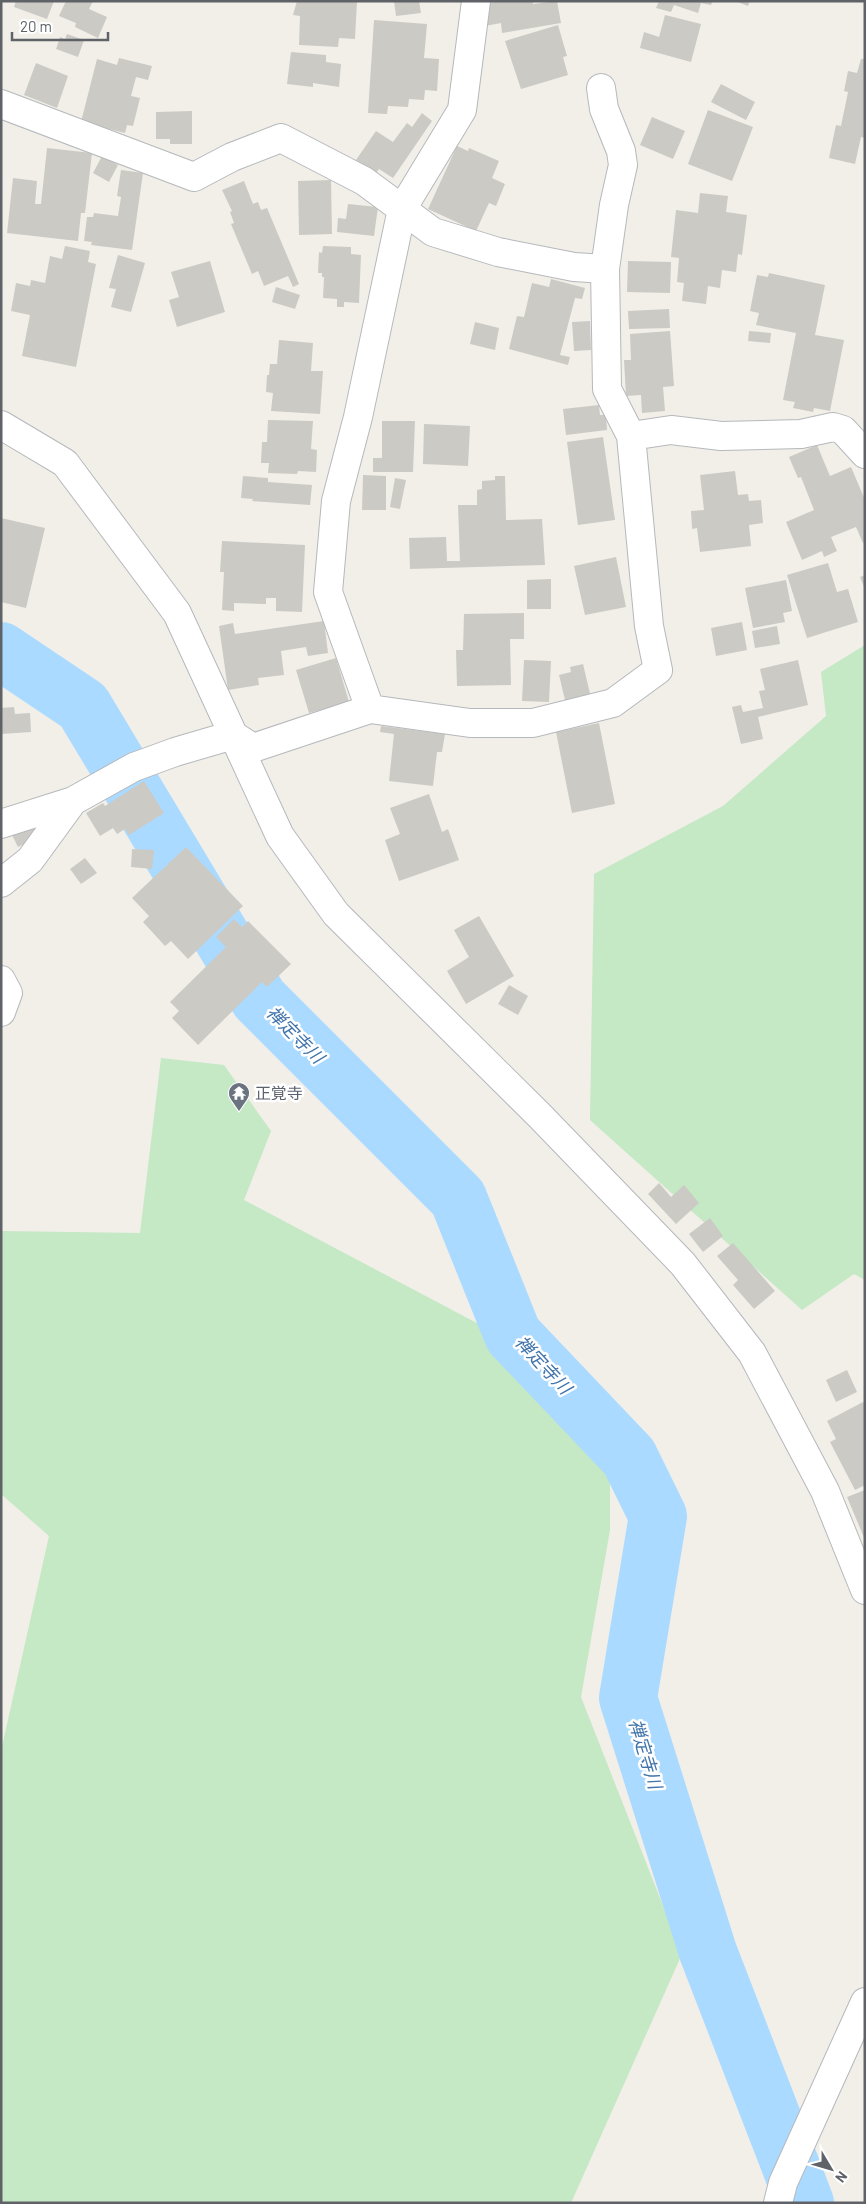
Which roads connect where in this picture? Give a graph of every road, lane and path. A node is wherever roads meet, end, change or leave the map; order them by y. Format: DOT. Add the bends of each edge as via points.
graph roads {
  1 [pos="476,1"];
  2 [pos="601,88"];
  3 [pos="1,104"];
  4 [pos="402,209"];
  5 [pos="605,268"];
  6 [pos="1,425"];
  7 [pos="631,436"];
  8 [pos="865,454"];
  9 [pos="370,709"];
  10 [pos="233,735"];
  11 [pos="72,801"];
  12 [pos="1,824"];
  13 [pos="1,883"];
  14 [pos="1,980"];
  15 [pos="1,1012"];
  16 [pos="865,1590"];
  17 [pos="865,2002"];
  18 [pos="778,2203"];
  1 -- 4 [label="street" via="462,110"];
  2 -- 5 [label="street" via="604,109 621,151 623,165"];
  3 -- 4 [label="street" via="194,177 232,157 281,138 364,181"];
  4 -- 5 [label="street" via="433,232 498,252 574,267"];
  4 -- 9 [label="street" via="358,417 336,501 328,592"];
  5 -- 7 [label="street" via="607,389"];
  6 -- 10 [label="street" via="66,463 177,613"];
  7 -- 8 [label="street" via="671,430 721,436 802,434 833,427 843,430"];
  7 -- 9 [label="street" via="649,626 658,670 613,702 533,723 470,723"];
  9 -- 10 [label="street" via="253,748"];
  10 -- 11 [label="street" via="134,767"];
  10 -- 16 [label="street" via="280,836 336,914 684,1264 752,1353 825,1492"];
  11 -- 12 [label="street"];
  11 -- 13 [label="street" via="30,860"];
  14 -- 15 [label="street" via="8,993"];
  17 -- 18 [label="street" via="783,2183"];
}
